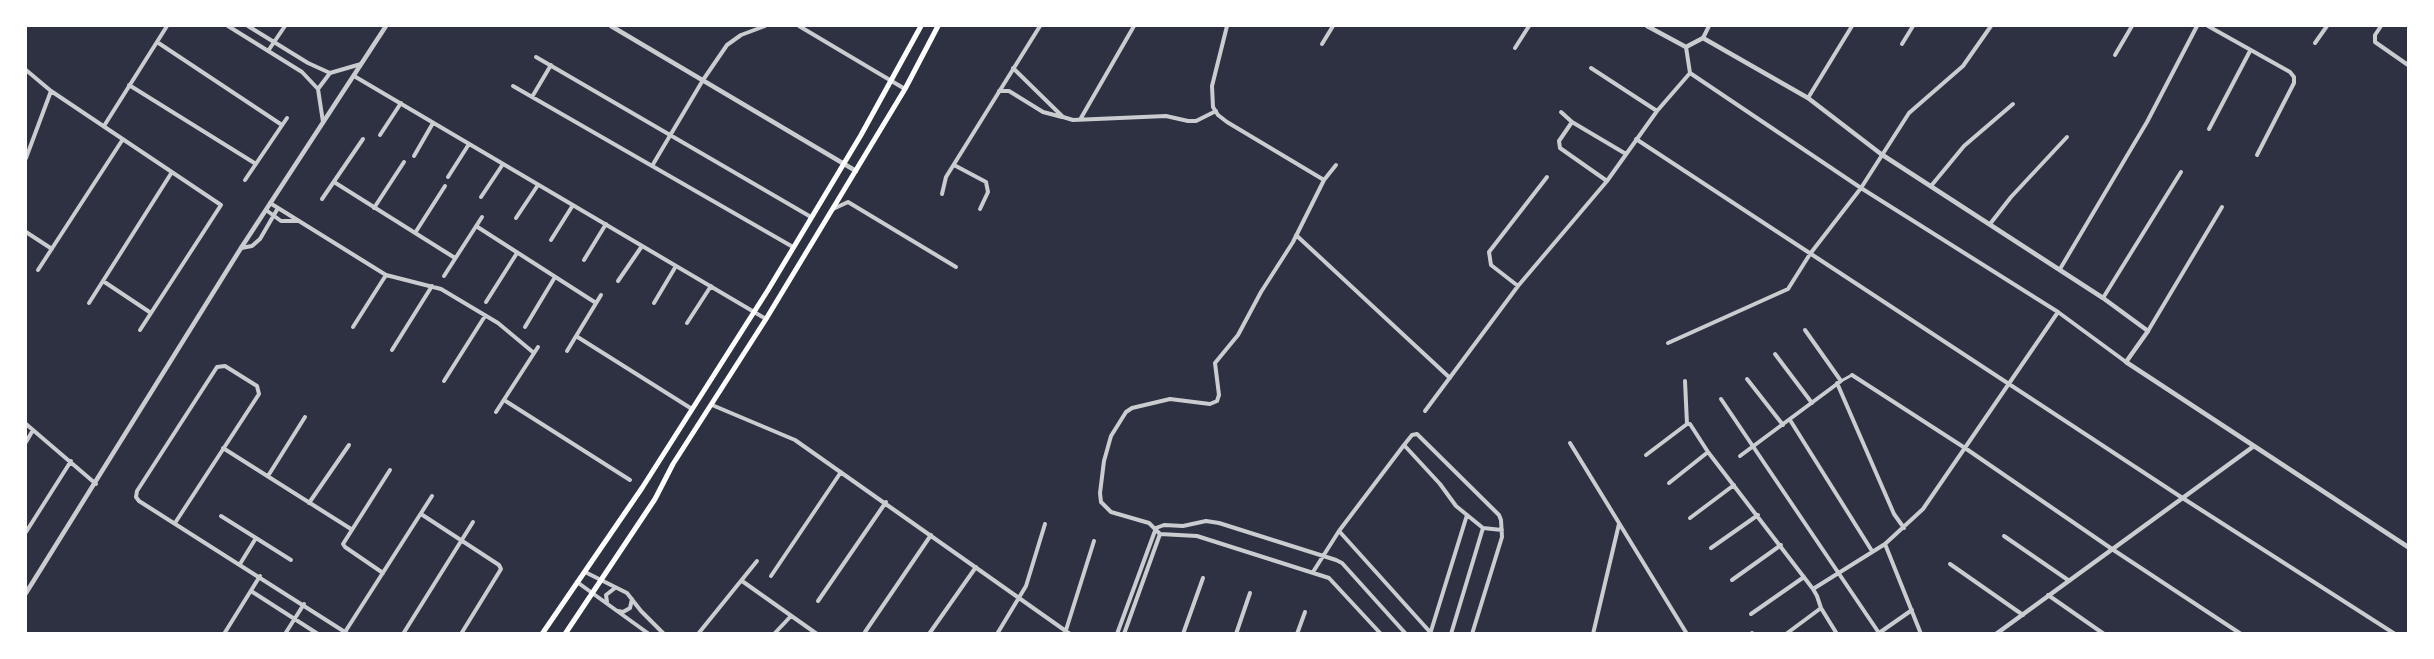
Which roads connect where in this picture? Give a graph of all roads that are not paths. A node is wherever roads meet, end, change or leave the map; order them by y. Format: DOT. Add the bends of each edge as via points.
graph roads {
  1 [pos="167,26"];
  2 [pos="228,26"];
  3 [pos="248,26"];
  4 [pos="285,26"];
  5 [pos="386,26"];
  6 [pos="611,26"];
  7 [pos="765,26"];
  8 [pos="799,26"];
  9 [pos="921,26"];
  10 [pos="938,26"];
  11 [pos="1040,26"];
  12 [pos="1134,26"];
  13 [pos="1227,26"];
  14 [pos="1333,26"];
  15 [pos="1529,26"];
  16 [pos="1647,26"];
  17 [pos="1708,26"];
  18 [pos="1852,26"];
  19 [pos="1913,26"];
  20 [pos="1991,26"];
  21 [pos="2132,26"];
  22 [pos="2197,26"];
  23 [pos="2208,26"];
  24 [pos="2327,26"];
  25 [pos="2381,26"];
  26 [pos="1703,38"];
  27 [pos="157,42"];
  28 [pos="274,42"];
  29 [pos="2315,43"];
  30 [pos="1322,44"];
  31 [pos="1902,44"];
  32 [pos="1686,47"];
  33 [pos="1515,48"];
  34 [pos="268,51"];
  35 [pos="2250,51"];
  36 [pos="2115,56"];
  37 [pos="536,57"];
  38 [pos="362,64"];
  39 [pos="551,65"];
  40 [pos="2409,65"];
  41 [pos="1013,68"];
  42 [pos="1591,68"];
  43 [pos="26,72"];
  44 [pos="1690,73"];
  45 [pos="330,74"];
  46 [pos="354,76"];
  47 [pos="703,80"];
  48 [pos="892,81"];
  49 [pos="129,85"];
  50 [pos="513,86"];
  51 [pos="318,89"];
  52 [pos="905,89"];
  53 [pos="51,91"];
  54 [pos="999,91"];
  55 [pos="532,97"];
  56 [pos="1808,98"];
  57 [pos="400,104"];
  58 [pos="2013,104"];
  59 [pos="1216,111"];
  60 [pos="1657,111"];
  61 [pos="1561,112"];
  62 [pos="1063,117"];
  63 [pos="287,118"];
  64 [pos="1080,118"];
  65 [pos="1572,122"];
  66 [pos="323,123"];
  67 [pos="434,123"];
  68 [pos="282,125"];
  69 [pos="104,126"];
  70 [pos="2209,129"];
  71 [pos="669,134"];
  72 [pos="380,135"];
  73 [pos="2067,137"];
  74 [pos="123,139"];
  75 [pos="363,139"];
  76 [pos="1636,139"];
  77 [pos="470,144"];
  78 [pos="1626,154"];
  79 [pos="1881,154"];
  80 [pos="2257,155"];
  81 [pos="414,156"];
  82 [pos="26,158"];
  83 [pos="404,162"];
  84 [pos="256,164"];
  85 [pos="503,164"];
  86 [pos="844,164"];
  87 [pos="954,165"];
  88 [pos="1336,165"];
  89 [pos="652,166"];
  90 [pos="856,171"];
  91 [pos="172,172"];
  92 [pos="2181,172"];
  93 [pos="448,177"];
  94 [pos="1547,177"];
  95 [pos="245,180"];
  96 [pos="1324,180"];
  97 [pos="1607,181"];
  98 [pos="333,182"];
  99 [pos="538,185"];
  100 [pos="446,186"];
  101 [pos="1931,186"];
  102 [pos="1861,188"];
  103 [pos="942,194"];
  104 [pos="481,197"];
  105 [pos="322,200"];
  106 [pos="270,203"];
  107 [pos="573,205"];
  108 [pos="2222,207"];
  109 [pos="278,208"];
  110 [pos="374,208"];
  111 [pos="980,208"];
  112 [pos="266,210"];
  113 [pos="832,210"];
  114 [pos="482,217"];
  115 [pos="811,217"];
  116 [pos="274,218"];
  117 [pos="516,218"];
  118 [pos="299,221"];
  119 [pos="606,224"];
  120 [pos="1990,224"];
  121 [pos="476,226"];
  122 [pos="26,232"];
  123 [pos="415,233"];
  124 [pos="1296,235"];
  125 [pos="551,240"];
  126 [pos="642,246"];
  127 [pos="793,247"];
  128 [pos="241,248"];
  129 [pos="52,249"];
  130 [pos="517,253"];
  131 [pos="1810,254"];
  132 [pos="455,258"];
  133 [pos="584,260"];
  134 [pos="676,266"];
  135 [pos="956,267"];
  136 [pos="2060,269"];
  137 [pos="38,270"];
  138 [pos="386,275"];
  139 [pos="444,276"];
  140 [pos="555,277"];
  141 [pos="103,281"];
  142 [pos="618,281"];
  143 [pos="432,286"];
  144 [pos="711,286"];
  145 [pos="1518,286"];
  146 [pos="602,295"];
  147 [pos="2103,298"];
  148 [pos="486,302"];
  149 [pos="89,303"];
  150 [pos="596,303"];
  151 [pos="654,303"];
  152 [pos="754,312"];
  153 [pos="2058,312"];
  154 [pos="151,314"];
  155 [pos="485,316"];
  156 [pos="766,319"];
  157 [pos="687,323"];
  158 [pos="353,327"];
  159 [pos="525,327"];
  160 [pos="140,330"];
  161 [pos="1805,330"];
  162 [pos="2148,331"];
  163 [pos="576,336"];
  164 [pos="1668,343"];
  165 [pos="538,347"];
  166 [pos="392,350"];
  167 [pos="567,351"];
  168 [pos="534,353"];
  169 [pos="1775,354"];
  170 [pos="2126,362"];
  171 [pos="1852,375"];
  172 [pos="1450,378"];
  173 [pos="1747,379"];
  174 [pos="444,381"];
  175 [pos="1685,381"];
  176 [pos="1839,382"];
  177 [pos="2008,383"];
  178 [pos="1721,399"];
  179 [pos="504,400"];
  180 [pos="1812,403"];
  181 [pos="712,405"];
  182 [pos="693,410"];
  183 [pos="1425,411"];
  184 [pos="496,412"];
  185 [pos="305,417"];
  186 [pos="1790,420"];
  187 [pos="26,424"];
  188 [pos="1687,424"];
  189 [pos="1783,425"];
  190 [pos="33,430"];
  191 [pos="26,442"];
  192 [pos="1570,443"];
  193 [pos="349,445"];
  194 [pos="1404,445"];
  195 [pos="1754,446"];
  196 [pos="2254,446"];
  197 [pos="223,448"];
  198 [pos="1965,448"];
  199 [pos="1708,452"];
  200 [pos="1646,454"];
  201 [pos="1740,456"];
  202 [pos="71,461"];
  203 [pos="390,470"];
  204 [pos="841,472"];
  205 [pos="268,476"];
  206 [pos="630,480"];
  207 [pos="1669,483"];
  208 [pos="96,484"];
  209 [pos="1734,485"];
  210 [pos="432,496"];
  211 [pos="2181,497"];
  212 [pos="886,502"];
  213 [pos="309,503"];
  214 [pos="421,514"];
  215 [pos="1467,515"];
  216 [pos="1758,515"];
  217 [pos="221,516"];
  218 [pos="1690,518"];
  219 [pos="474,522"];
  220 [pos="174,523"];
  221 [pos="1619,523"];
  222 [pos="1045,524"];
  223 [pos="1183,526"];
  224 [pos="1156,528"];
  225 [pos="1483,528"];
  226 [pos="1904,528"];
  227 [pos="351,529"];
  228 [pos="1502,530"];
  229 [pos="1339,531"];
  230 [pos="26,532"];
  231 [pos="1160,534"];
  232 [pos="1182,534"];
  233 [pos="931,535"];
  234 [pos="2004,536"];
  235 [pos="256,538"];
  236 [pos="462,540"];
  237 [pos="1094,541"];
  238 [pos="1885,544"];
  239 [pos="1781,545"];
  240 [pos="2409,547"];
  241 [pos="1712,548"];
  242 [pos="2112,549"];
  243 [pos="1872,551"];
  244 [pos="1322,555"];
  245 [pos="291,560"];
  246 [pos="757,561"];
  247 [pos="240,564"];
  248 [pos="1950,564"];
  249 [pos="975,567"];
  250 [pos="585,572"];
  251 [pos="1312,572"];
  252 [pos="1839,572"];
  253 [pos="383,573"];
  254 [pos="260,576"];
  255 [pos="771,576"];
  256 [pos="1804,577"];
  257 [pos="1203,578"];
  258 [pos="1732,580"];
  259 [pos="2068,580"];
  260 [pos="600,581"];
  261 [pos="742,581"];
  262 [pos="578,582"];
  263 [pos="616,587"];
  264 [pos="1813,589"];
  265 [pos="251,591"];
  266 [pos="26,592"];
  267 [pos="592,593"];
  268 [pos="1250,593"];
  269 [pos="2048,595"];
  270 [pos="1020,598"];
  271 [pos="632,599"];
  272 [pos="818,601"];
  273 [pos="304,604"];
  274 [pos="608,604"];
  275 [pos="1821,608"];
  276 [pos="1912,610"];
  277 [pos="618,611"];
  278 [pos="1305,612"];
  279 [pos="1752,614"];
  280 [pos="2023,615"];
  281 [pos="791,616"];
  282 [pos="295,619"];
  283 [pos="1066,630"];
  284 [pos="865,632"];
  285 [pos="224,633"];
  286 [pos="285,633"];
  287 [pos="318,633"];
  288 [pos="346,633"];
  289 [pos="403,633"];
  290 [pos="461,633"];
  291 [pos="542,633"];
  292 [pos="565,633"];
  293 [pos="649,633"];
  294 [pos="664,633"];
  295 [pos="698,633"];
  296 [pos="774,633"];
  297 [pos="817,633"];
  298 [pos="929,633"];
  299 [pos="997,633"];
  300 [pos="1056,633"];
  301 [pos="1117,633"];
  302 [pos="1124,633"];
  303 [pos="1183,633"];
  304 [pos="1236,633"];
  305 [pos="1297,633"];
  306 [pos="1381,633"];
  307 [pos="1406,633"];
  308 [pos="1430,633"];
  309 [pos="1450,633"];
  310 [pos="1472,633"];
  311 [pos="1593,633"];
  312 [pos="1688,633"];
  313 [pos="1786,633"];
  314 [pos="1837,633"];
  315 [pos="1878,633"];
  316 [pos="1921,633"];
  317 [pos="1996,633"];
  318 [pos="2104,633"];
  319 [pos="2241,633"];
  320 [pos="2395,633"];
  1 -- 27 [label="street"];
  2 -- 34 [label="street"];
  3 -- 28 [label="street"];
  4 -- 28 [label="street"];
  5 -- 38 [label="street"];
  6 -- 47 [label="street"];
  7 -- 47 [label="street" via="741,34 728,45"];
  8 -- 48 [label="street"];
  9 -- 48 [label="main road"];
  10 -- 52 [label="main road"];
  11 -- 41 [label="street"];
  12 -- 64 [label="street"];
  13 -- 59 [label="street" via="1212,86"];
  14 -- 30 [label="street"];
  15 -- 33 [label="street"];
  16 -- 32 [label="street"];
  17 -- 26 [label="street"];
  18 -- 56 [label="street"];
  19 -- 31 [label="street"];
  20 -- 79 [label="street" via="1963,66 1909,113"];
  21 -- 36 [label="street"];
  22 -- 136 [label="street" via="2147,122"];
  23 -- 35 [label="street"];
  24 -- 29 [label="street"];
  25 -- 40 [label="street" via="2375,42"];
  26 -- 32 [label="street"];
  26 -- 56 [label="street"];
  27 -- 49 [label="street"];
  27 -- 68 [label="street"];
  28 -- 34 [label="street"];
  28 -- 45 [label="street"];
  32 -- 44 [label="street"];
  34 -- 51 [label="street" via="302,72"];
  35 -- 70 [label="street"];
  35 -- 80 [label="street" via="2294,77"];
  37 -- 39 [label="street"];
  38 -- 45 [label="street"];
  38 -- 46 [label="street"];
  39 -- 55 [label="street"];
  39 -- 71 [label="street"];
  41 -- 54 [label="street"];
  41 -- 62 [label="street"];
  42 -- 60 [label="street"];
  43 -- 53 [label="street"];
  44 -- 60 [label="street"];
  44 -- 102 [label="street"];
  45 -- 51 [label="street"];
  46 -- 57 [label="street"];
  46 -- 66 [label="street"];
  47 -- 71 [label="street"];
  47 -- 86 [label="street"];
  48 -- 52 [label="street"];
  48 -- 86 [label="main road"];
  49 -- 69 [label="street"];
  49 -- 84 [label="street"];
  50 -- 55 [label="street"];
  51 -- 66 [label="street"];
  52 -- 90 [label="main road"];
  53 -- 69 [label="street"];
  53 -- 82 [label="street"];
  54 -- 62 [label="street" via="1009,91 1043,112"];
  54 -- 87 [label="street"];
  55 -- 89 [label="street"];
  56 -- 79 [label="street"];
  57 -- 67 [label="street"];
  57 -- 72 [label="street"];
  58 -- 101 [label="street" via="1964,146"];
  59 -- 64 [label="street" via="1196,121 1166,116"];
  59 -- 96 [label="street" via="1227,122"];
  60 -- 76 [label="street"];
  61 -- 65 [label="street"];
  62 -- 64 [label="street"];
  63 -- 68 [label="street"];
  65 -- 78 [label="street"];
  65 -- 97 [label="street" via="1559,141 1560,148"];
  66 -- 106 [label="street"];
  67 -- 77 [label="street"];
  67 -- 81 [label="street"];
  68 -- 84 [label="street"];
  69 -- 74 [label="street"];
  71 -- 89 [label="street"];
  71 -- 115 [label="street"];
  73 -- 120 [label="street"];
  74 -- 91 [label="street"];
  74 -- 129 [label="street"];
  75 -- 98 [label="street"];
  76 -- 78 [label="street"];
  76 -- 131 [label="street"];
  77 -- 85 [label="street"];
  77 -- 93 [label="street"];
  78 -- 97 [label="street"];
  79 -- 101 [label="street"];
  79 -- 102 [label="street"];
  83 -- 110 [label="street"];
  84 -- 95 [label="street"];
  85 -- 99 [label="street"];
  85 -- 104 [label="street"];
  86 -- 90 [label="street"];
  86 -- 115 [label="main road"];
  87 -- 103 [label="street"];
  87 -- 111 [label="street" via="986,182 988,192"];
  88 -- 96 [label="street"];
  89 -- 127 [label="street"];
  90 -- 113 [label="main road"];
  91 -- 141 [label="street"];
  91 -- 154 [label="street" via="221,205"];
  92 -- 147 [label="street"];
  94 -- 145 [label="street" via="1489,252 1491,265"];
  96 -- 124 [label="street"];
  97 -- 145 [label="street"];
  98 -- 105 [label="street"];
  98 -- 110 [label="street"];
  99 -- 107 [label="street"];
  99 -- 117 [label="street"];
  100 -- 123 [label="street"];
  101 -- 120 [label="street"];
  102 -- 131 [label="street"];
  102 -- 153 [label="street"];
  106 -- 109 [label="street"];
  106 -- 112 [label="street"];
  107 -- 119 [label="street"];
  107 -- 125 [label="street"];
  108 -- 162 [label="street"];
  109 -- 116 [label="street"];
  109 -- 118 [label="street"];
  110 -- 123 [label="street"];
  112 -- 116 [label="street"];
  112 -- 128 [label="street"];
  113 -- 135 [label="street" via="848,202"];
  113 -- 156 [label="main road"];
  114 -- 121 [label="street"];
  115 -- 127 [label="main road"];
  116 -- 118 [label="street"];
  116 -- 128 [label="street" via="256,243"];
  118 -- 138 [label="street"];
  119 -- 126 [label="street"];
  119 -- 133 [label="street"];
  120 -- 136 [label="street"];
  121 -- 130 [label="street"];
  121 -- 132 [label="street"];
  122 -- 129 [label="street"];
  123 -- 132 [label="street"];
  124 -- 172 [label="street"];
  124 -- 224 [label="street" via="1238,335 1215,363 1219,395 1216,401 1210,404 1170,399 1132,408 1111,436 1104,461 1101,502 1111,512"];
  126 -- 134 [label="street"];
  126 -- 142 [label="street"];
  127 -- 152 [label="main road"];
  128 -- 208 [label="street"];
  129 -- 137 [label="street"];
  130 -- 140 [label="street"];
  130 -- 148 [label="street"];
  131 -- 164 [label="street" via="1788,289"];
  131 -- 177 [label="street"];
  132 -- 139 [label="street"];
  134 -- 144 [label="street"];
  134 -- 151 [label="street"];
  136 -- 147 [label="street"];
  138 -- 143 [label="street"];
  138 -- 158 [label="street"];
  140 -- 150 [label="street"];
  140 -- 159 [label="street"];
  141 -- 149 [label="street"];
  141 -- 154 [label="street"];
  143 -- 155 [label="street"];
  143 -- 166 [label="street"];
  144 -- 152 [label="street"];
  144 -- 157 [label="street"];
  145 -- 172 [label="street"];
  146 -- 150 [label="street"];
  147 -- 162 [label="street"];
  150 -- 163 [label="street"];
  152 -- 156 [label="street"];
  152 -- 182 [label="main road"];
  153 -- 170 [label="street"];
  153 -- 177 [label="street"];
  154 -- 160 [label="street"];
  155 -- 168 [label="street"];
  155 -- 174 [label="street"];
  156 -- 181 [label="main road"];
  161 -- 176 [label="street"];
  162 -- 170 [label="street"];
  163 -- 167 [label="street"];
  163 -- 182 [label="street"];
  165 -- 168 [label="street"];
  168 -- 179 [label="street"];
  169 -- 180 [label="street"];
  170 -- 196 [label="street"];
  171 -- 176 [label="street"];
  171 -- 198 [label="street"];
  172 -- 183 [label="street"];
  173 -- 189 [label="street"];
  175 -- 188 [label="street"];
  176 -- 180 [label="street"];
  176 -- 226 [label="street" via="1894,514"];
  177 -- 198 [label="street"];
  177 -- 211 [label="street"];
  178 -- 195 [label="street"];
  179 -- 184 [label="street"];
  179 -- 206 [label="street"];
  180 -- 186 [label="street"];
  181 -- 204 [label="street" via="785,434"];
  181 -- 260 [label="main road"];
  182 -- 250 [label="main road"];
  185 -- 205 [label="street"];
  186 -- 189 [label="street"];
  186 -- 243 [label="street"];
  187 -- 190 [label="street"];
  188 -- 199 [label="street"];
  188 -- 200 [label="street"];
  189 -- 195 [label="street"];
  190 -- 191 [label="street"];
  190 -- 202 [label="street"];
  192 -- 221 [label="street"];
  193 -- 213 [label="street"];
  194 -- 215 [label="street"];
  194 -- 228 [label="street" via="1417,434 1499,514"];
  194 -- 229 [label="street"];
  195 -- 201 [label="street"];
  195 -- 252 [label="street"];
  196 -- 211 [label="street"];
  196 -- 240 [label="street"];
  197 -- 205 [label="street"];
  197 -- 220 [label="street"];
  197 -- 220 [label="street" via="260,390 225,366 217,367 137,491 139,501"];
  198 -- 226 [label="street" via="1923,509"];
  198 -- 242 [label="street"];
  199 -- 207 [label="street"];
  199 -- 209 [label="street"];
  202 -- 208 [label="street"];
  202 -- 230 [label="street"];
  203 -- 227 [label="street"];
  204 -- 212 [label="street"];
  204 -- 255 [label="street"];
  205 -- 213 [label="street"];
  208 -- 266 [label="street"];
  209 -- 216 [label="street"];
  209 -- 218 [label="street"];
  210 -- 214 [label="street"];
  211 -- 242 [label="street"];
  211 -- 320 [label="street"];
  212 -- 233 [label="street"];
  212 -- 272 [label="street"];
  213 -- 227 [label="street"];
  214 -- 236 [label="street"];
  214 -- 253 [label="street"];
  215 -- 225 [label="street"];
  215 -- 308 [label="street"];
  216 -- 239 [label="street"];
  216 -- 241 [label="street"];
  217 -- 235 [label="street"];
  219 -- 236 [label="street"];
  220 -- 247 [label="street"];
  221 -- 311 [label="street"];
  221 -- 312 [label="street"];
  222 -- 270 [label="street"];
  223 -- 224 [label="street"];
  223 -- 232 [label="street"];
  223 -- 244 [label="street" via="1206,521 1219,523"];
  224 -- 231 [label="street"];
  224 -- 301 [label="street"];
  225 -- 228 [label="street"];
  225 -- 309 [label="street"];
  226 -- 238 [label="street"];
  227 -- 253 [label="street" via="344,540 345,547"];
  228 -- 310 [label="street"];
  229 -- 244 [label="street"];
  229 -- 308 [label="street"];
  231 -- 232 [label="street"];
  231 -- 302 [label="street"];
  232 -- 251 [label="street"];
  233 -- 249 [label="street"];
  233 -- 284 [label="street"];
  234 -- 259 [label="street"];
  235 -- 245 [label="street"];
  235 -- 247 [label="street"];
  236 -- 289 [label="street"];
  236 -- 290 [label="street" via="501,569"];
  237 -- 283 [label="street"];
  238 -- 243 [label="street"];
  238 -- 276 [label="street"];
  239 -- 256 [label="street"];
  239 -- 258 [label="street"];
  242 -- 259 [label="street"];
  242 -- 319 [label="street"];
  243 -- 252 [label="street"];
  244 -- 251 [label="street"];
  244 -- 307 [label="street" via="1342,563"];
  246 -- 261 [label="street"];
  247 -- 254 [label="street"];
  248 -- 280 [label="street"];
  249 -- 270 [label="street"];
  249 -- 298 [label="street"];
  250 -- 260 [label="street"];
  250 -- 262 [label="main road"];
  251 -- 306 [label="street" via="1335,582"];
  252 -- 264 [label="street"];
  252 -- 315 [label="street"];
  253 -- 288 [label="street"];
  254 -- 265 [label="street"];
  254 -- 273 [label="street"];
  256 -- 264 [label="street"];
  256 -- 279 [label="street"];
  257 -- 303 [label="street"];
  259 -- 269 [label="street"];
  260 -- 263 [label="street"];
  260 -- 267 [label="main road"];
  261 -- 281 [label="street"];
  261 -- 295 [label="street"];
  262 -- 267 [label="street"];
  262 -- 291 [label="main road"];
  263 -- 271 [label="street"];
  263 -- 274 [label="street" via="606,595"];
  264 -- 275 [label="street"];
  265 -- 282 [label="street"];
  265 -- 285 [label="street"];
  267 -- 274 [label="street"];
  267 -- 292 [label="main road"];
  268 -- 304 [label="street"];
  269 -- 280 [label="street"];
  269 -- 318 [label="street"];
  270 -- 283 [label="street"];
  270 -- 299 [label="street"];
  271 -- 277 [label="street" via="630,608"];
  271 -- 294 [label="street"];
  273 -- 282 [label="street"];
  273 -- 288 [label="street"];
  274 -- 277 [label="street"];
  275 -- 313 [label="street"];
  275 -- 314 [label="street"];
  276 -- 315 [label="street"];
  276 -- 316 [label="street"];
  277 -- 293 [label="street"];
  278 -- 305 [label="street"];
  280 -- 317 [label="street"];
  281 -- 296 [label="street"];
  281 -- 297 [label="street"];
  282 -- 286 [label="street"];
  282 -- 287 [label="street"];
  283 -- 300 [label="street"];
}
